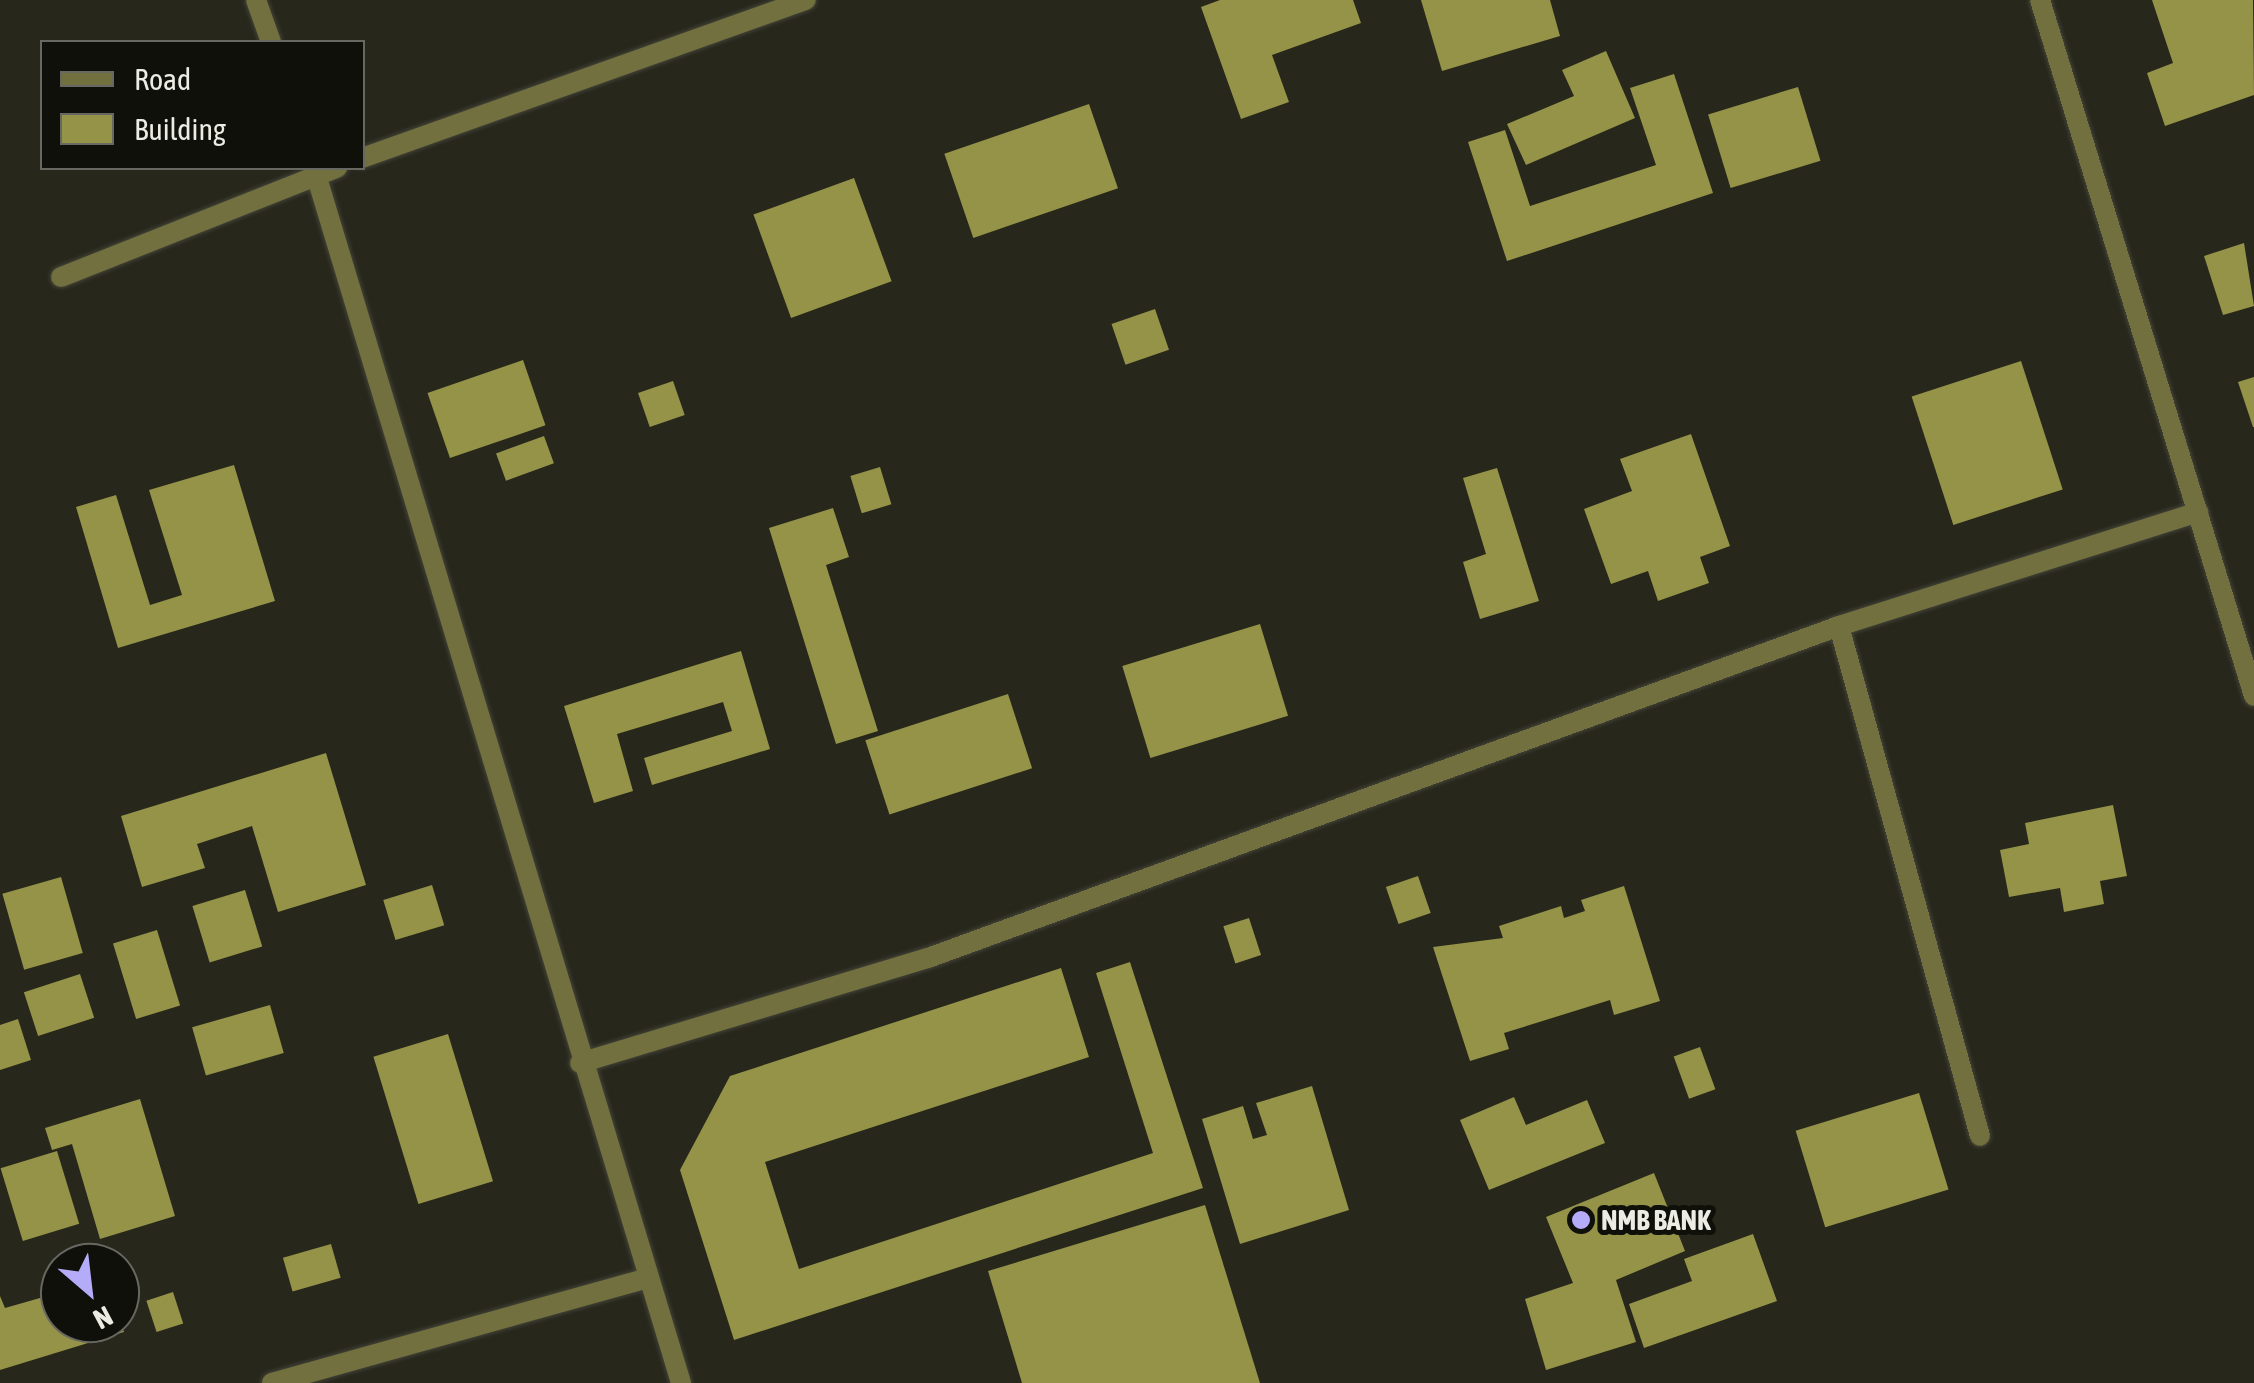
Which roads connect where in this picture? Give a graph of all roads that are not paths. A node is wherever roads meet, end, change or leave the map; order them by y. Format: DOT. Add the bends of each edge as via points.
graph roads {
  1 [pos="256,0"];
  2 [pos="806,0"];
  3 [pos="2040,0"];
  4 [pos="269,40"];
  5 [pos="365,157"];
  6 [pos="323,170"];
  7 [pos="61,277"];
  8 [pos="2198,512"];
  9 [pos="1839,626"];
  10 [pos="2254,696"];
  11 [pos="580,1062"];
  12 [pos="1980,1136"];
  13 [pos="649,1278"];
  14 [pos="272,1383"];
  15 [pos="681,1383"];
  1 -- 4 [label="street"];
  2 -- 5 [label="street"];
  3 -- 8 [label="street"];
  6 -- 7 [label="street"];
  6 -- 11 [label="street"];
  8 -- 9 [label="street"];
  8 -- 10 [label="street"];
  9 -- 11 [label="street" via="1108,896"];
  9 -- 12 [label="street"];
  11 -- 13 [label="street"];
  13 -- 14 [label="street"];
  13 -- 15 [label="street"];
}
